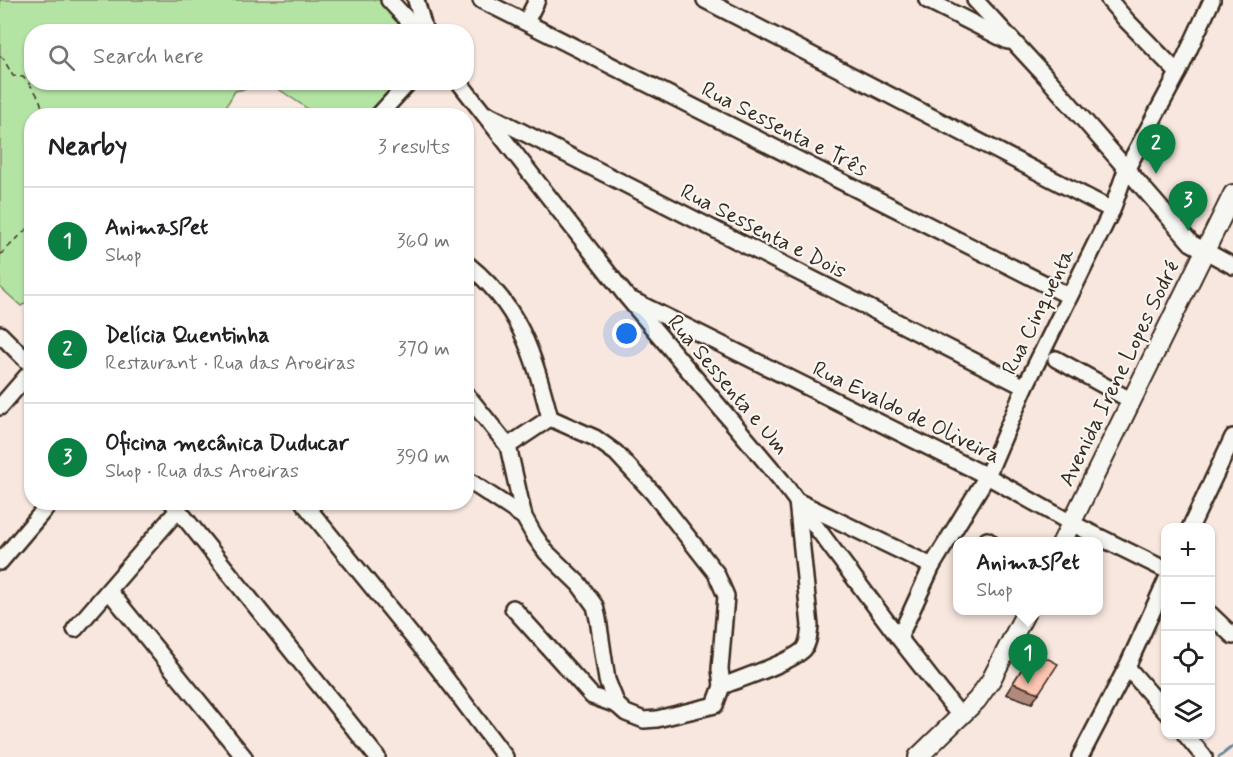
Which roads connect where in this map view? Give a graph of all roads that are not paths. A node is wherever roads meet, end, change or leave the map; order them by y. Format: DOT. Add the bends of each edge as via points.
graph roads {
  1 [pos="389,0"];
  2 [pos="416,0"];
  3 [pos="481,0"];
  4 [pos="537,0"];
  5 [pos="705,0"];
  6 [pos="927,0"];
  7 [pos="975,0"];
  8 [pos="1109,0"];
  9 [pos="1212,0"];
  10 [pos="526,22"];
  11 [pos="412,24"];
  12 [pos="423,24"];
  13 [pos="1016,45"];
  14 [pos="1178,72"];
  15 [pos="402,90"];
  16 [pos="465,90"];
  17 [pos="385,108"];
  18 [pos="483,113"];
  19 [pos="1126,170"];
  20 [pos="1233,194"];
  21 [pos="1112,210"];
  22 [pos="1204,251"];
  23 [pos="1233,266"];
  24 [pos="474,271"];
  25 [pos="627,297"];
  26 [pos="1069,297"];
  27 [pos="0,334"];
  28 [pos="1056,359"];
  29 [pos="24,360"];
  30 [pos="24,378"];
  31 [pos="1025,387"];
  32 [pos="1132,401"];
  33 [pos="474,404"];
  34 [pos="0,406"];
  35 [pos="550,418"];
  36 [pos="1233,437"];
  37 [pos="508,446"];
  38 [pos="987,476"];
  39 [pos="474,484"];
  40 [pos="797,501"];
  41 [pos="44,510"];
  42 [pos="172,510"];
  43 [pos="178,510"];
  44 [pos="310,510"];
  45 [pos="524,517"];
  46 [pos="1071,523"];
  47 [pos="1192,523"];
  48 [pos="1064,537"];
  49 [pos="1099,537"];
  50 [pos="1103,539"];
  51 [pos="0,562"];
  52 [pos="932,566"];
  53 [pos="1161,568"];
  54 [pos="109,591"];
  55 [pos="1161,592"];
  56 [pos="513,608"];
  57 [pos="1024,615"];
  58 [pos="1215,619"];
  59 [pos="75,629"];
  60 [pos="1233,636"];
  61 [pos="899,638"];
  62 [pos="1127,668"];
  63 [pos="722,686"];
  64 [pos="617,705"];
  65 [pos="1161,706"];
  66 [pos="961,717"];
  67 [pos="1188,739"];
  68 [pos="244,757"];
  69 [pos="377,757"];
  70 [pos="505,757"];
  71 [pos="918,757"];
  72 [pos="1080,757"];
  73 [pos="1204,757"];
  1 -- 11 [label="street"];
  2 -- 12 [label="street"];
  3 -- 10 [label="street, Rua Sessenta e Três"];
  4 -- 10 [label="street"];
  5 -- 21 [label="street"];
  6 -- 13 [label="street"];
  7 -- 13 [label="street"];
  8 -- 14 [label="street"];
  9 -- 14 [label="street, Rua Cinquenta"];
  10 -- 26 [label="street, Rua Sessenta e Três"];
  13 -- 19 [label="street"];
  14 -- 19 [label="street, Rua Cinquenta"];
  15 -- 17 [label="street"];
  16 -- 18 [label="street, Rua Sessenta e Um"];
  18 -- 25 [label="street, Rua Sessenta e Um"];
  18 -- 31 [label="street, Rua Sessenta e Dois"];
  19 -- 21 [label="street, Rua Cinquenta"];
  19 -- 22 [label="street" via="1191,243"];
  20 -- 22 [label="main road, Avenida Irene Lopes Sodré"];
  21 -- 26 [label="street, Rua Cinquenta"];
  22 -- 23 [label="street"];
  22 -- 32 [label="main road, Avenida Irene Lopes Sodré"];
  24 -- 35 [label="street" via="502,297 518,323 538,370"];
  25 -- 38 [label="street, Rua Evaldo de Oliveira"];
  25 -- 40 [label="street, Rua Sessenta e Um"];
  26 -- 31 [label="street, Rua Cinquenta"];
  27 -- 29 [label="street"];
  28 -- 32 [label="street"];
  30 -- 34 [label="street"];
  31 -- 38 [label="street, Rua Cinquenta"];
  32 -- 46 [label="main road, Avenida Irene Lopes Sodré"];
  33 -- 37 [label="street"];
  35 -- 37 [label="street"];
  35 -- 63 [label="street" via="595,438 616,453 716,573 726,596"];
  36 -- 47 [label="street"];
  37 -- 45 [label="street"];
  38 -- 46 [label="street, Rua Evaldo de Oliveira"];
  38 -- 52 [label="street, Rua Cinquenta"];
  39 -- 45 [label="street"];
  40 -- 52 [label="street"];
  40 -- 61 [label="street, Rua Sessenta e Um"];
  40 -- 63 [label="street" via="809,638 794,657"];
  41 -- 51 [label="street"];
  42 -- 54 [label="street"];
  43 -- 69 [label="street"];
  44 -- 70 [label="street"];
  45 -- 64 [label="street" via="546,552 595,606 607,680"];
  46 -- 48 [label="main road, Avenida Irene Lopes Sodré"];
  46 -- 49 [label="street, Rua Evaldo de Oliveira"];
  50 -- 53 [label="street, Rua Evaldo de Oliveira"];
  52 -- 61 [label="street, Rua Cinquenta"];
  54 -- 59 [label="street"];
  54 -- 68 [label="street"];
  55 -- 62 [label="street"];
  56 -- 64 [label="street" via="592,696"];
  57 -- 66 [label="main road" via="991,680"];
  58 -- 60 [label="street"];
  61 -- 66 [label="street, Rua Sessenta e Um"];
  62 -- 65 [label="street"];
  62 -- 72 [label="street"];
  63 -- 64 [label="street" via="715,705 657,719 636,718"];
  66 -- 71 [label="main road"];
  67 -- 73 [label="street"];
}
